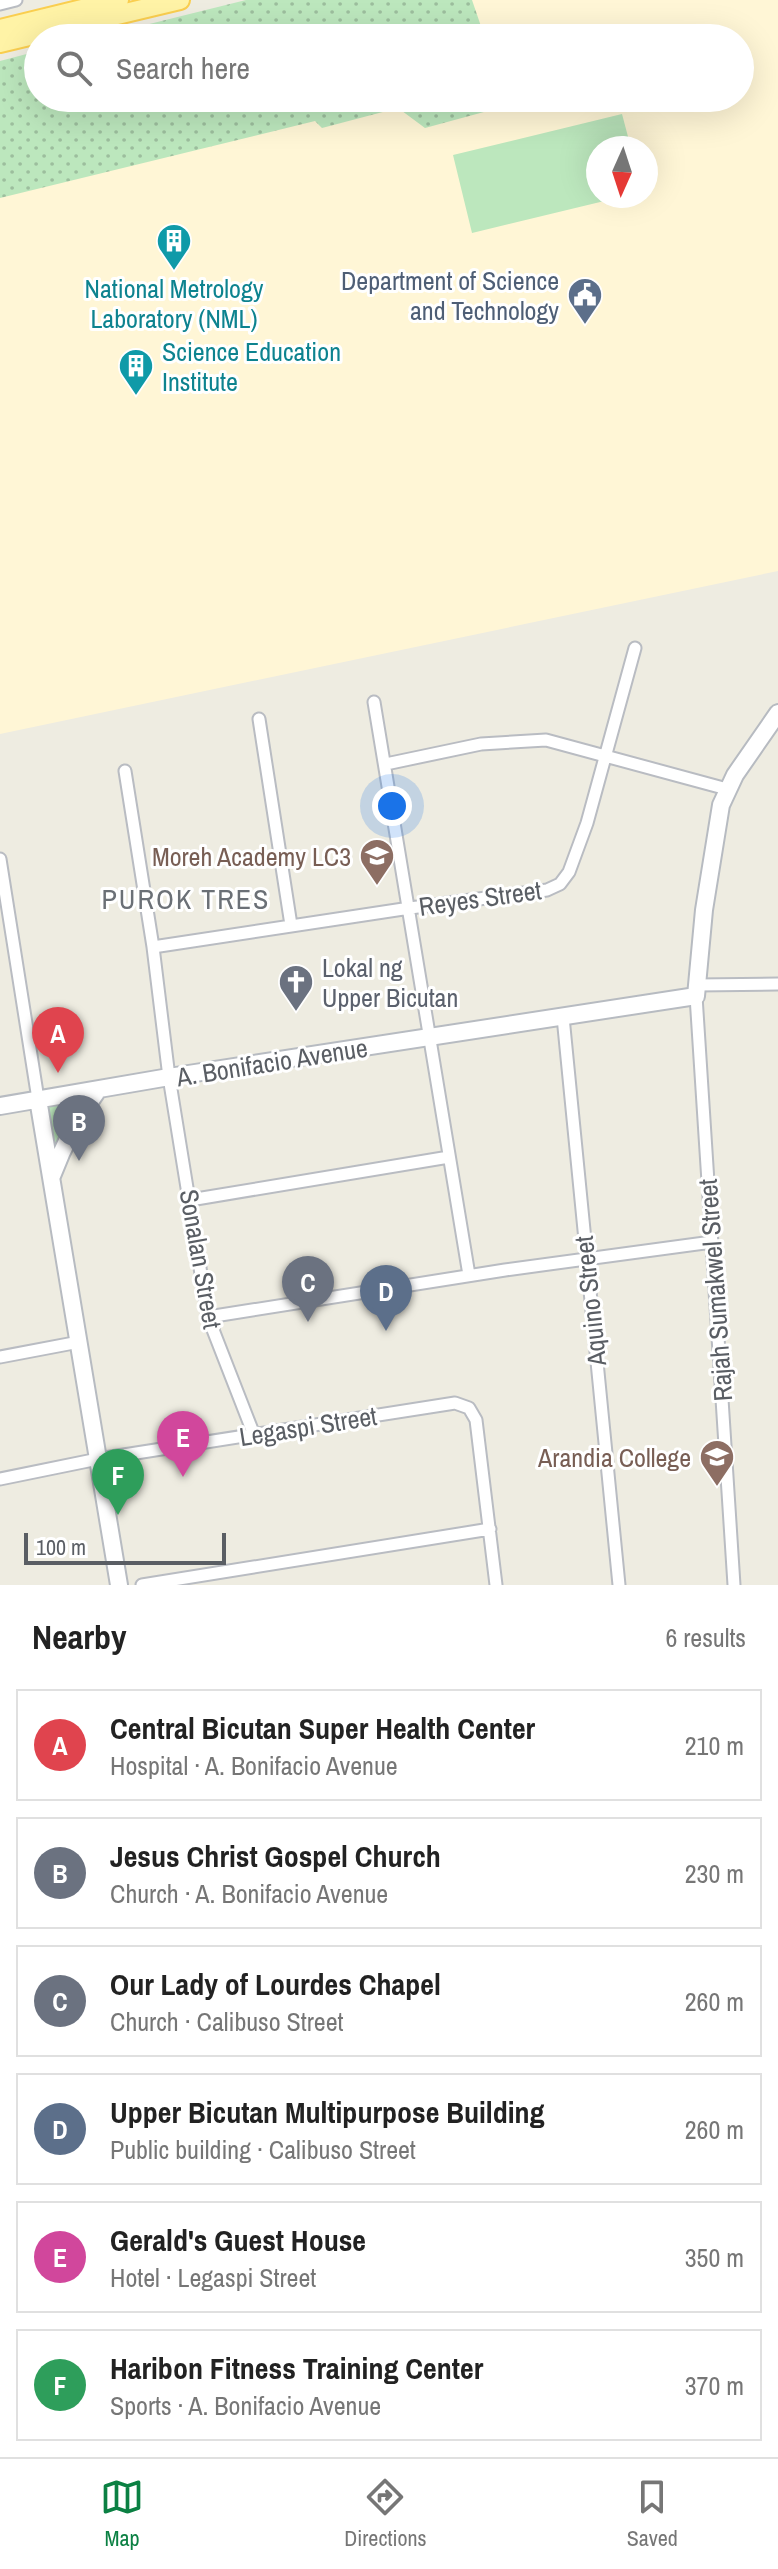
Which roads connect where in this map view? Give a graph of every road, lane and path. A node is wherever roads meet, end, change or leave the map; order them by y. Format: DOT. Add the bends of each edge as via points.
graph roads {
  1 [pos="16,0"];
  2 [pos="119,0"];
  3 [pos="180,0"];
  4 [pos="0,4"];
  5 [pos="80,24"];
  6 [pos="0,29"];
  7 [pos="24,37"];
  8 [pos="0,43"];
  9 [pos="635,648"];
  10 [pos="374,702"];
  11 [pos="778,713"];
  12 [pos="259,719"];
  13 [pos="606,755"];
  14 [pos="386,764"];
  15 [pos="125,771"];
  16 [pos="727,789"];
  17 [pos="0,859"];
  18 [pos="410,908"];
  19 [pos="291,925"];
  20 [pos="153,947"];
  21 [pos="778,984"];
  22 [pos="697,990"];
  23 [pos="563,1017"];
  24 [pos="431,1038"];
  25 [pos="169,1077"];
  26 [pos="98,1090"];
  27 [pos="38,1099"];
  28 [pos="0,1106"];
  29 [pos="449,1157"];
  30 [pos="52,1178"];
  31 [pos="190,1200"];
  32 [pos="712,1242"];
  33 [pos="585,1258"];
  34 [pos="469,1275"];
  35 [pos="208,1317"];
  36 [pos="79,1342"];
  37 [pos="0,1357"];
  38 [pos="254,1435"];
  39 [pos="98,1459"];
  40 [pos="0,1479"];
  41 [pos="490,1529"];
  42 [pos="119,1585"];
  43 [pos="142,1585"];
  44 [pos="496,1585"];
  45 [pos="619,1585"];
  46 [pos="734,1585"];
  1 -- 4 [label="street"];
  2 -- 6 [label="main road"];
  3 -- 5 [label="main road"];
  7 -- 8 [label="main road"];
  9 -- 13 [label="street, Reyes Street"];
  10 -- 14 [label="street"];
  11 -- 16 [label="street"];
  12 -- 19 [label="street"];
  13 -- 14 [label="street" via="530,740 481,744"];
  13 -- 16 [label="street"];
  13 -- 18 [label="street, Reyes Street" via="587,823 560,884"];
  14 -- 18 [label="street"];
  15 -- 20 [label="street, Sonalan Street"];
  16 -- 22 [label="street" via="710,863"];
  17 -- 27 [label="street"];
  18 -- 19 [label="street, Reyes Street"];
  18 -- 24 [label="street"];
  19 -- 20 [label="street, Reyes Street"];
  20 -- 25 [label="street, Sonalan Street"];
  21 -- 22 [label="street"];
  22 -- 23 [label="street, A. Bonifacio Avenue"];
  22 -- 32 [label="street, Rajah Sumakwel Street"];
  23 -- 24 [label="street, A. Bonifacio Avenue"];
  23 -- 33 [label="street, Aquino Street"];
  24 -- 25 [label="street, A. Bonifacio Avenue"];
  24 -- 29 [label="street"];
  25 -- 26 [label="street, A. Bonifacio Avenue"];
  25 -- 31 [label="street, Sonalan Street"];
  26 -- 27 [label="street, A. Bonifacio Avenue"];
  26 -- 30 [label="street" via="78,1117"];
  27 -- 28 [label="street, A. Bonifacio Avenue"];
  27 -- 30 [label="street"];
  29 -- 31 [label="street"];
  29 -- 34 [label="street"];
  30 -- 36 [label="street"];
  31 -- 35 [label="street, Sonalan Street"];
  32 -- 33 [label="street"];
  32 -- 46 [label="street, Rajah Sumakwel Street"];
  33 -- 34 [label="street"];
  33 -- 45 [label="street, Aquino Street"];
  34 -- 35 [label="street"];
  35 -- 38 [label="street, Sonalan Street"];
  36 -- 37 [label="street"];
  36 -- 39 [label="street"];
  38 -- 39 [label="street, Legaspi Street"];
  38 -- 41 [label="street, Legaspi Street" via="455,1403 469,1408 476,1420"];
  39 -- 40 [label="street, Legaspi Street"];
  39 -- 42 [label="street"];
  41 -- 43 [label="street"];
  41 -- 44 [label="street"];
}
